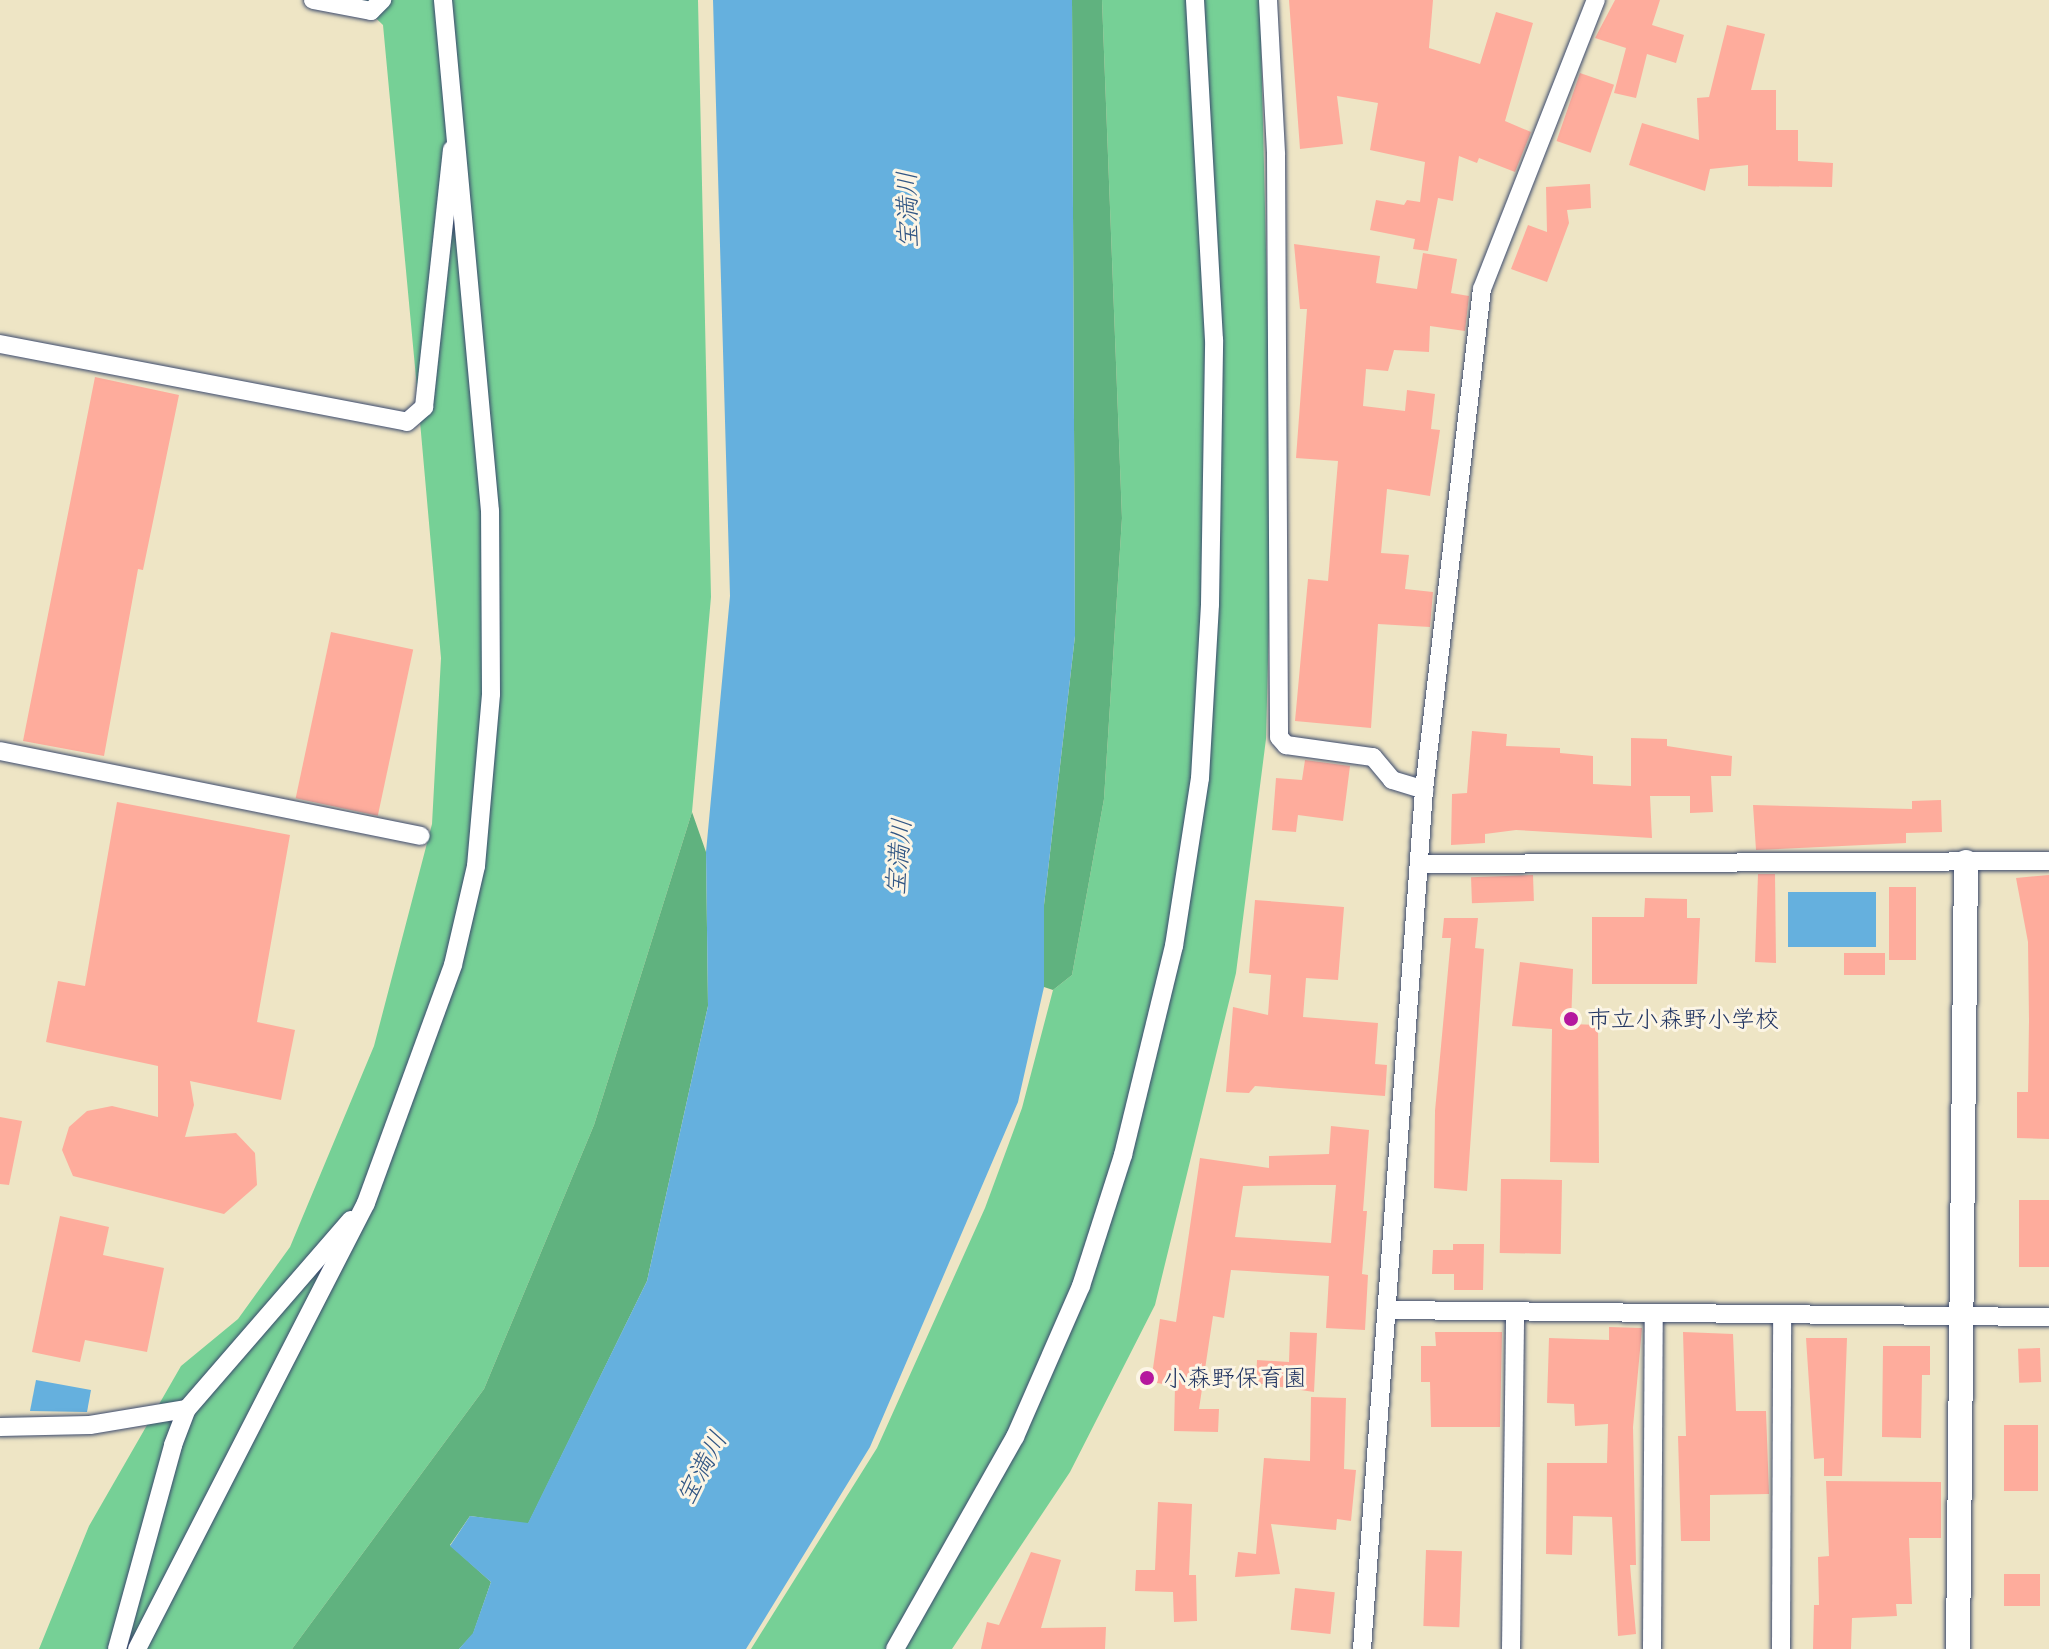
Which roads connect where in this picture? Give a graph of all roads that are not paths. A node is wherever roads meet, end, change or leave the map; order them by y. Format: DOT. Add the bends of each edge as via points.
graph roads {
  1 [pos="313,0"];
  2 [pos="382,0"];
  3 [pos="443,0"];
  4 [pos="1195,0"];
  5 [pos="1268,0"];
  6 [pos="1596,0"];
  7 [pos="457,115"];
  8 [pos="0,344"];
  9 [pos="0,751"];
  10 [pos="1424,790"];
  11 [pos="421,836"];
  12 [pos="2049,861"];
  13 [pos="1966,862"];
  14 [pos="1421,864"];
  15 [pos="366,1203"];
  16 [pos="1387,1310"];
  17 [pos="1515,1315"];
  18 [pos="1654,1316"];
  19 [pos="1782,1316"];
  20 [pos="1961,1317"];
  21 [pos="2049,1317"];
  22 [pos="187,1409"];
  23 [pos="0,1427"];
  24 [pos="117,1649"];
  25 [pos="137,1649"];
  26 [pos="895,1649"];
  27 [pos="1362,1649"];
  28 [pos="1511,1649"];
  29 [pos="1652,1649"];
  30 [pos="1781,1649"];
  31 [pos="1958,1649"];
  1 -- 2 [label="street" via="371,11"];
  3 -- 7 [label="street"];
  4 -- 26 [label="street" via="1214,340 1210,604 1200,778 1174,946 1123,1155 1081,1286 1015,1437"];
  5 -- 10 [label="street" via="1276,155 1279,737 1286,745 1373,757 1392,780"];
  6 -- 10 [label="street" via="1482,289"];
  7 -- 8 [label="street" via="424,407 407,422"];
  7 -- 15 [label="street" via="490,511 488,756 463,930 417,1075"];
  9 -- 11 [label="street"];
  10 -- 14 [label="street"];
  12 -- 13 [label="street"];
  13 -- 14 [label="street"];
  13 -- 20 [label="street"];
  14 -- 16 [label="street"];
  15 -- 22 [label="street"];
  15 -- 25 [label="street"];
  16 -- 17 [label="street"];
  16 -- 27 [label="street"];
  17 -- 18 [label="street"];
  17 -- 28 [label="street"];
  18 -- 19 [label="street"];
  18 -- 29 [label="street"];
  19 -- 20 [label="street"];
  19 -- 30 [label="street"];
  20 -- 21 [label="street"];
  20 -- 31 [label="street"];
  22 -- 23 [label="street" via="90,1425"];
  22 -- 24 [label="street" via="168,1459"];
}
